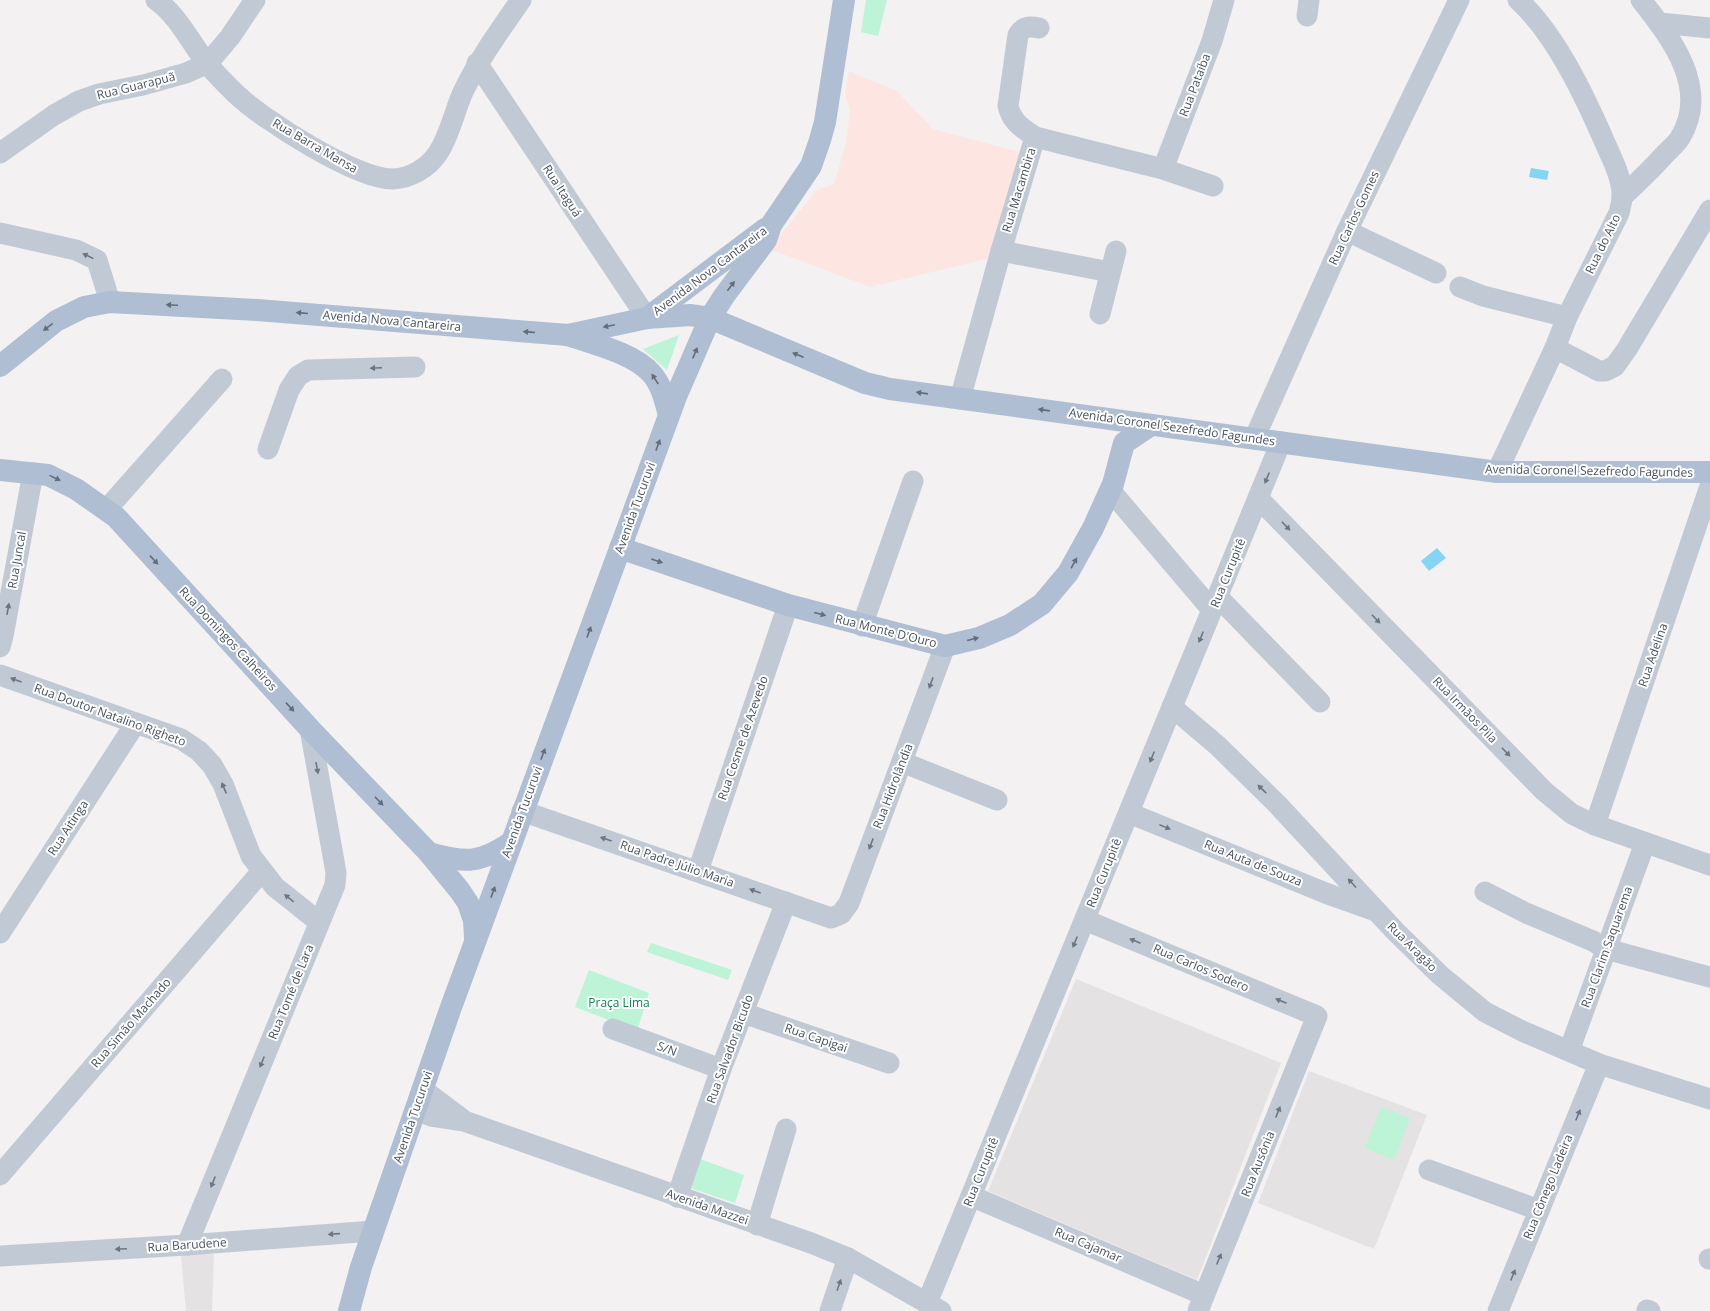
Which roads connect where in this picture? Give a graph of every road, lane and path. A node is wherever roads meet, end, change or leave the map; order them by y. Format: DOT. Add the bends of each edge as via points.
graph roads {
  1 [pos="156,0"];
  2 [pos="255,0"];
  3 [pos="521,0"];
  4 [pos="844,0"];
  5 [pos="1224,0"];
  6 [pos="1459,0"];
  7 [pos="1518,0"];
  8 [pos="1641,0"];
  9 [pos="1660,23"];
  10 [pos="1040,28"];
  11 [pos="1710,28"];
  12 [pos="477,63"];
  13 [pos="208,64"];
  14 [pos="1692,88"];
  15 [pos="1710,98"];
  16 [pos="1034,137"];
  17 [pos="0,153"];
  18 [pos="1163,169"];
  19 [pos="1213,186"];
  20 [pos="1622,197"];
  21 [pos="1710,210"];
  22 [pos="771,225"];
  23 [pos="1348,231"];
  24 [pos="0,233"];
  25 [pos="1116,250"];
  26 [pos="1001,251"];
  27 [pos="1110,272"];
  28 [pos="1436,273"];
  29 [pos="1460,287"];
  30 [pos="110,302"];
  31 [pos="1100,314"];
  32 [pos="1567,317"];
  33 [pos="647,318"];
  34 [pos="710,318"];
  35 [pos="568,335"];
  36 [pos="1555,348"];
  37 [pos="0,366"];
  38 [pos="415,367"];
  39 [pos="222,379"];
  40 [pos="960,399"];
  41 [pos="669,415"];
  42 [pos="1110,420"];
  43 [pos="1151,425"];
  44 [pos="1254,438"];
  45 [pos="1281,442"];
  46 [pos="1124,443"];
  47 [pos="268,449"];
  48 [pos="1,469"];
  49 [pos="1497,472"];
  50 [pos="1710,472"];
  51 [pos="33,473"];
  52 [pos="913,481"];
  53 [pos="1710,486"];
  54 [pos="1110,490"];
  55 [pos="1258,498"];
  56 [pos="106,510"];
  57 [pos="620,548"];
  58 [pos="1215,603"];
  59 [pos="788,606"];
  60 [pos="862,626"];
  61 [pos="945,646"];
  62 [pos="0,647"];
  63 [pos="0,675"];
  64 [pos="1320,702"];
  65 [pos="1172,707"];
  66 [pos="136,724"];
  67 [pos="310,729"];
  68 [pos="902,762"];
  69 [pos="997,800"];
  70 [pos="522,811"];
  71 [pos="1129,813"];
  72 [pos="1595,825"];
  73 [pos="1645,842"];
  74 [pos="510,843"];
  75 [pos="429,853"];
  76 [pos="1710,865"];
  77 [pos="262,870"];
  78 [pos="698,870"];
  79 [pos="1485,892"];
  80 [pos="786,902"];
  81 [pos="1378,912"];
  82 [pos="831,918"];
  83 [pos="1085,920"];
  84 [pos="319,922"];
  85 [pos="0,933"];
  86 [pos="475,942"];
  87 [pos="1606,949"];
  88 [pos="1710,977"];
  89 [pos="743,1013"];
  90 [pos="1317,1016"];
  91 [pos="613,1029"];
  92 [pos="1569,1051"];
  93 [pos="889,1063"];
  94 [pos="1599,1064"];
  95 [pos="721,1069"];
  96 [pos="422,1089"];
  97 [pos="1710,1099"];
  98 [pos="415,1110"];
  99 [pos="464,1121"];
  100 [pos="786,1129"];
  101 [pos="1429,1170"];
  102 [pos="0,1174"];
  103 [pos="971,1196"];
  104 [pos="677,1197"];
  105 [pos="1539,1210"];
  106 [pos="757,1225"];
  107 [pos="373,1231"];
  108 [pos="187,1245"];
  109 [pos="0,1256"];
  110 [pos="848,1258"];
  111 [pos="1201,1303"];
  112 [pos="934,1307"];
  113 [pos="349,1311"];
  114 [pos="830,1311"];
  115 [pos="1498,1311"];
  1 -- 13 [label="street, Rua Barra Mansa" via="181,24"];
  2 -- 13 [label="street, Rua Guarapuã"];
  3 -- 12 [label="street, Rua Barra Mansa"];
  4 -- 22 [label="main road, Avenida Nova Cantareira" via="829,101 820,140 811,166"];
  5 -- 18 [label="street, Rua Pataíba" via="1212,41"];
  6 -- 23 [label="street, Rua Carlos Gomes"];
  7 -- 20 [label="street, Rua do Alto" via="1529,10 1554,45 1582,92 1618,173"];
  8 -- 9 [label="street"];
  9 -- 11 [label="street"];
  9 -- 14 [label="street" via="1684,63"];
  10 -- 16 [label="street" via="1026,28 1018,35 1008,106 1011,116 1018,125"];
  12 -- 13 [label="street, Rua Barra Mansa" via="438,153 424,168 410,176 393,179 374,177 353,169 299,139 236,94"];
  12 -- 33 [label="street, Rua Itaguá"];
  13 -- 17 [label="street, Rua Guarapuã" via="186,73 79,101 54,115"];
  14 -- 15 [label="street"];
  14 -- 20 [label="street" via="1690,118 1679,139"];
  16 -- 18 [label="street, Rua Macambira"];
  16 -- 26 [label="street, Rua Macambira"];
  18 -- 19 [label="street, Rua Macambira"];
  20 -- 32 [label="street, Rua do Alto" via="1619,213"];
  21 -- 36 [label="street" via="1615,366 1599,371"];
  22 -- 33 [label="main road, Avenida Nova Cantareira"];
  34 -- 22 [label="main road, Avenida Nova Cantareira, one-way" via="766,240"];
  23 -- 28 [label="street"];
  23 -- 44 [label="street, Rua Carlos Gomes"];
  30 -- 24 [label="street, one-way" via="97,260 76,250"];
  25 -- 27 [label="street"];
  26 -- 27 [label="street"];
  26 -- 40 [label="street, Rua Macambira"];
  27 -- 31 [label="street"];
  29 -- 32 [label="street" via="1483,296"];
  35 -- 30 [label="main road, Avenida Nova Cantareira, one-way" via="258,310"];
  30 -- 37 [label="main road, Avenida Nova Cantareira, one-way" via="84,307 56,321"];
  32 -- 36 [label="street, Rua do Alto"];
  33 -- 34 [label="main road, Avenida Coronel Sezefredo Fagundes"];
  33 -- 35 [label="main road, Avenida Nova Cantareira, one-way"];
  40 -- 34 [label="main road, Avenida Coronel Sezefredo Fagundes, one-way" via="865,383"];
  41 -- 34 [label="main road, Avenida Tucuruvi, one-way"];
  41 -- 35 [label="main road, one-way" via="660,387 652,373 622,354"];
  36 -- 49 [label="street, Rua do Alto"];
  38 -- 47 [label="street, one-way" via="308,370 298,376 289,390"];
  39 -- 56 [label="street"];
  42 -- 40 [label="main road, Avenida Coronel Sezefredo Fagundes, one-way"];
  57 -- 41 [label="main road, Avenida Tucuruvi, one-way"];
  42 -- 43 [label="main road, Avenida Coronel Sezefredo Fagundes"];
  42 -- 46 [label="main road"];
  43 -- 44 [label="main road, Avenida Coronel Sezefredo Fagundes"];
  43 -- 46 [label="main road"];
  44 -- 45 [label="main road, Avenida Coronel Sezefredo Fagundes"];
  45 -- 49 [label="main road, Avenida Coronel Sezefredo Fagundes"];
  45 -- 55 [label="street, Rua Curupitê, one-way"];
  46 -- 54 [label="main road, Rua Monte D'Ouro"];
  48 -- 51 [label="main road, Rua Domingos Calheiros"];
  49 -- 50 [label="main road, Avenida Coronel Sezefredo Fagundes"];
  51 -- 56 [label="main road, Rua Domingos Calheiros, one-way" via="48,475 76,488"];
  62 -- 51 [label="street, Rua Juncal, one-way"];
  52 -- 60 [label="street"];
  53 -- 72 [label="street, Rua Adelina"];
  54 -- 58 [label="street"];
  61 -- 54 [label="main road, Rua Monte D'Ouro, one-way" via="979,638 1010,625 1042,604 1068,573"];
  55 -- 58 [label="street, Rua Curupitê"];
  55 -- 72 [label="street, Rua Irmãos Pìla, one-way" via="1544,791 1572,814"];
  56 -- 67 [label="main road, Rua Domingos Calheiros, one-way" via="116,517"];
  57 -- 59 [label="main road, Rua Monte D'Ouro, one-way"];
  70 -- 57 [label="main road, Avenida Tucuruvi, one-way"];
  58 -- 64 [label="street"];
  58 -- 65 [label="street, Rua Curupitê, one-way"];
  59 -- 60 [label="main road, Rua Monte D'Ouro, one-way"];
  59 -- 78 [label="street, Rua Cosme de Azevedo"];
  60 -- 61 [label="main road, Rua Monte D'Ouro"];
  61 -- 68 [label="street, Rua Hidrolândia, one-way"];
  66 -- 63 [label="street, Rua Doutor Natalino Righeto, one-way"];
  65 -- 71 [label="street, Rua Curupitê, one-way"];
  81 -- 65 [label="street, Rua Aragão, one-way" via="1277,804 1218,746"];
  77 -- 66 [label="street, Rua Doutor Natalino Righeto, one-way" via="251,856 223,784 212,764 182,739"];
  66 -- 85 [label="street, Rua Aitinga"];
  67 -- 75 [label="main road, Rua Domingos Calheiros, one-way"];
  67 -- 84 [label="street, Rua Tomé de Lara, one-way" via="336,873 332,894"];
  68 -- 69 [label="street"];
  68 -- 82 [label="street, Rua Hidrolândia, one-way" via="849,903 841,914"];
  70 -- 74 [label="main road, Avenida Tucuruvi"];
  78 -- 70 [label="street, Rua Padre Júlio Maria, one-way"];
  71 -- 81 [label="street, Rua Auta de Souza, one-way"];
  71 -- 83 [label="street, Rua Curupitê"];
  72 -- 73 [label="street, Rua Irmãos Pìla"];
  73 -- 76 [label="street, Rua Irmãos Pìla"];
  73 -- 87 [label="street, Rua Clarim Saquarema"];
  74 -- 75 [label="main road" via="488,857 471,860"];
  86 -- 74 [label="main road, Avenida Tucuruvi, one-way"];
  75 -- 86 [label="main road, Rua Domingos Calheiros" via="468,903 474,920"];
  84 -- 77 [label="street, Rua Doutor Natalino Righeto, one-way" via="275,887"];
  77 -- 102 [label="street, Rua Simão Machado"];
  80 -- 78 [label="street, Rua Padre Júlio Maria, one-way"];
  79 -- 87 [label="street"];
  80 -- 82 [label="street, Rua Padre Júlio Maria"];
  80 -- 89 [label="street, Rua Salvador Bicudo"];
  81 -- 92 [label="street, Rua Aragão" via="1440,975 1485,1012"];
  90 -- 83 [label="street, Rua Carlos Sodero, one-way"];
  83 -- 103 [label="street, Rua Curupitê, one-way"];
  84 -- 108 [label="street, Rua Tomé de Lara, one-way"];
  86 -- 96 [label="main road, Avenida Tucuruvi"];
  87 -- 88 [label="street"];
  87 -- 92 [label="street, Rua Clarim Saquarema"];
  89 -- 93 [label="street, Rua Capigai"];
  89 -- 95 [label="street, Rua Salvador Bicudo"];
  111 -- 90 [label="street, Rua Ausônia, one-way"];
  91 -- 95 [label="street, S/N"];
  92 -- 94 [label="street, Rua Aragão"];
  94 -- 97 [label="street, Rua Aragão"];
  105 -- 94 [label="street, Rua Cônego Ladeira, one-way"];
  95 -- 104 [label="street, Rua Salvador Bicudo"];
  96 -- 98 [label="main road, Avenida Tucuruvi"];
  96 -- 99 [label="street, Avenida Mazzei"];
  98 -- 99 [label="street, Avenida Mazzei" via="431,1116"];
  98 -- 107 [label="main road, Avenida Tucuruvi"];
  99 -- 104 [label="street, Avenida Mazzei"];
  100 -- 106 [label="street"];
  101 -- 105 [label="street"];
  103 -- 111 [label="street, Rua Cajamar"];
  103 -- 112 [label="street, Rua Curupitê"];
  104 -- 106 [label="street, Avenida Mazzei"];
  115 -- 105 [label="street, Rua Cônego Ladeira, one-way"];
  106 -- 110 [label="street, Avenida Mazzei"];
  107 -- 108 [label="street, Rua Barudene, one-way"];
  107 -- 113 [label="main road, Avenida Tucuruvi"];
  108 -- 109 [label="street, Rua Barudene, one-way"];
  110 -- 112 [label="street, Avenida Mazzei"];
  114 -- 110 [label="street, one-way"];
}
